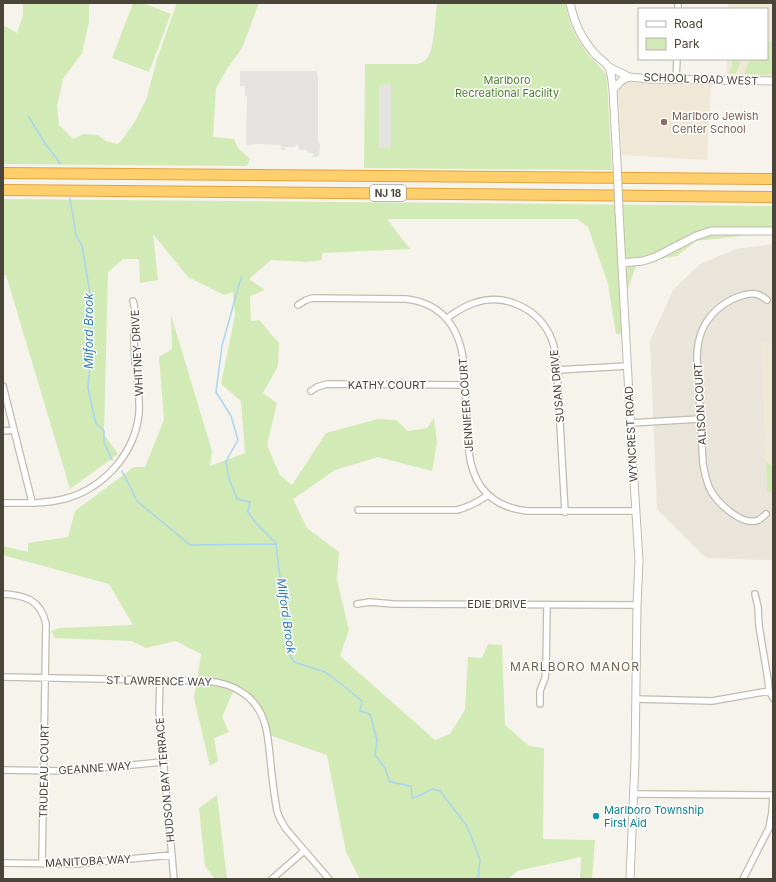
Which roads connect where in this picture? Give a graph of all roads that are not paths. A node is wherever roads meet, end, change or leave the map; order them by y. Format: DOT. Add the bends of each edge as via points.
graph roads {
  1 [pos="570,3"];
  2 [pos="677,60"];
  3 [pos="609,67"];
  4 [pos="629,77"];
  5 [pos="676,79"];
  6 [pos="773,81"];
  7 [pos="613,90"];
  8 [pos="3,173"];
  9 [pos="773,179"];
  10 [pos="3,190"];
  11 [pos="773,197"];
  12 [pos="773,232"];
  13 [pos="622,263"];
  14 [pos="768,300"];
  15 [pos="133,301"];
  16 [pos="298,305"];
  17 [pos="447,318"];
  18 [pos="627,366"];
  19 [pos="557,370"];
  20 [pos="464,385"];
  21 [pos="3,386"];
  22 [pos="311,391"];
  23 [pos="700,419"];
  24 [pos="630,423"];
  25 [pos="14,430"];
  26 [pos="3,431"];
  27 [pos="488,495"];
  28 [pos="32,502"];
  29 [pos="3,503"];
  30 [pos="358,510"];
  31 [pos="636,511"];
  32 [pos="566,512"];
  33 [pos="766,514"];
  34 [pos="3,594"];
  35 [pos="755,594"];
  36 [pos="357,604"];
  37 [pos="547,605"];
  38 [pos="637,605"];
  39 [pos="3,677"];
  40 [pos="46,678"];
  41 [pos="160,680"];
  42 [pos="769,691"];
  43 [pos="773,698"];
  44 [pos="636,699"];
  45 [pos="540,704"];
  46 [pos="164,762"];
  47 [pos="3,770"];
  48 [pos="44,771"];
  49 [pos="634,794"];
  50 [pos="773,795"];
  51 [pos="304,851"];
  52 [pos="172,855"];
  53 [pos="3,863"];
  54 [pos="42,864"];
  55 [pos="174,879"];
  56 [pos="272,879"];
  57 [pos="329,879"];
  58 [pos="630,879"];
  59 [pos="743,879"];
  1 -- 3 [label="street" via="581,34 597,56"];
  2 -- 5 [label="street"];
  3 -- 4 [label="street, SCHOOL ROAD WEST"];
  3 -- 7 [label="street, WYNCREST ROAD"];
  4 -- 5 [label="street, SCHOOL ROAD WEST"];
  4 -- 7 [label="street, SCHOOL ROAD WEST" via="622,80"];
  5 -- 6 [label="street, SCHOOL ROAD WEST"];
  7 -- 13 [label="street, WYNCREST ROAD, bridge"];
  8 -- 9 [label="highway, NJ 18"];
  10 -- 11 [label="highway, NJ 18"];
  12 -- 13 [label="street" via="711,231 655,257"];
  13 -- 18 [label="street, WYNCREST ROAD"];
  14 -- 23 [label="street, ALISON COURT" via="756,294 737,297 720,307 706,322 697,350"];
  15 -- 28 [label="street, WHITNEY DRIVE" via="139,415 136,431 127,451 106,477 88,490 63,499"];
  16 -- 17 [label="street, JENNIFER COURT" via="313,298 406,299 428,304"];
  17 -- 19 [label="street, SUSAN DRIVE" via="482,300 501,300 519,304 535,315 548,332 553,344"];
  17 -- 20 [label="street, JENNIFER COURT" via="461,346"];
  18 -- 19 [label="street"];
  18 -- 24 [label="street, WYNCREST ROAD"];
  19 -- 32 [label="street, SUSAN DRIVE"];
  20 -- 22 [label="street, KATHY COURT" via="327,384"];
  20 -- 27 [label="street, JENNIFER COURT" via="470,464 475,478"];
  21 -- 25 [label="street"];
  23 -- 24 [label="street"];
  23 -- 33 [label="street, ALISON COURT" via="705,473 715,497 728,511 748,520 758,520"];
  24 -- 31 [label="street, WYNCREST ROAD"];
  25 -- 26 [label="street"];
  25 -- 28 [label="street"];
  27 -- 30 [label="street" via="466,508 457,510"];
  27 -- 32 [label="street, JENNIFER COURT" via="499,503 520,510"];
  28 -- 29 [label="street, WHITNEY DRIVE"];
  31 -- 32 [label="street, JENNIFER COURT"];
  31 -- 38 [label="street, WYNCREST ROAD" via="639,561"];
  34 -- 40 [label="street, TRUDEAU COURT" via="28,598 43,613 47,629"];
  35 -- 42 [label="street"];
  36 -- 37 [label="street, EDIE DRIVE" via="370,602"];
  37 -- 38 [label="street, EDIE DRIVE"];
  37 -- 45 [label="street" via="546,668"];
  38 -- 44 [label="street, WYNCREST ROAD"];
  39 -- 40 [label="street, ST LAWRENCE WAY"];
  40 -- 41 [label="street, ST LAWRENCE WAY"];
  40 -- 48 [label="street, TRUDEAU COURT"];
  41 -- 46 [label="street, HUDSON BAY TERRACE" via="159,712"];
  41 -- 51 [label="street, ST LAWRENCE WAY" via="220,683 235,688 252,700 261,713 266,729 277,811 286,829"];
  42 -- 43 [label="street"];
  42 -- 44 [label="street" via="712,701"];
  44 -- 49 [label="street, WYNCREST ROAD"];
  46 -- 48 [label="street, GEANNE WAY"];
  46 -- 52 [label="street, HUDSON BAY TERRACE"];
  47 -- 48 [label="street, GEANNE WAY"];
  48 -- 54 [label="street, TRUDEAU COURT"];
  49 -- 50 [label="street"];
  49 -- 58 [label="street, WYNCREST ROAD"];
  50 -- 59 [label="street" via="769,828"];
  51 -- 56 [label="street"];
  51 -- 57 [label="street, ST LAWRENCE WAY"];
  52 -- 54 [label="street, MANITOBA WAY" via="75,864"];
  52 -- 55 [label="street, HUDSON BAY TERRACE"];
  53 -- 54 [label="street, MANITOBA WAY"];
}
